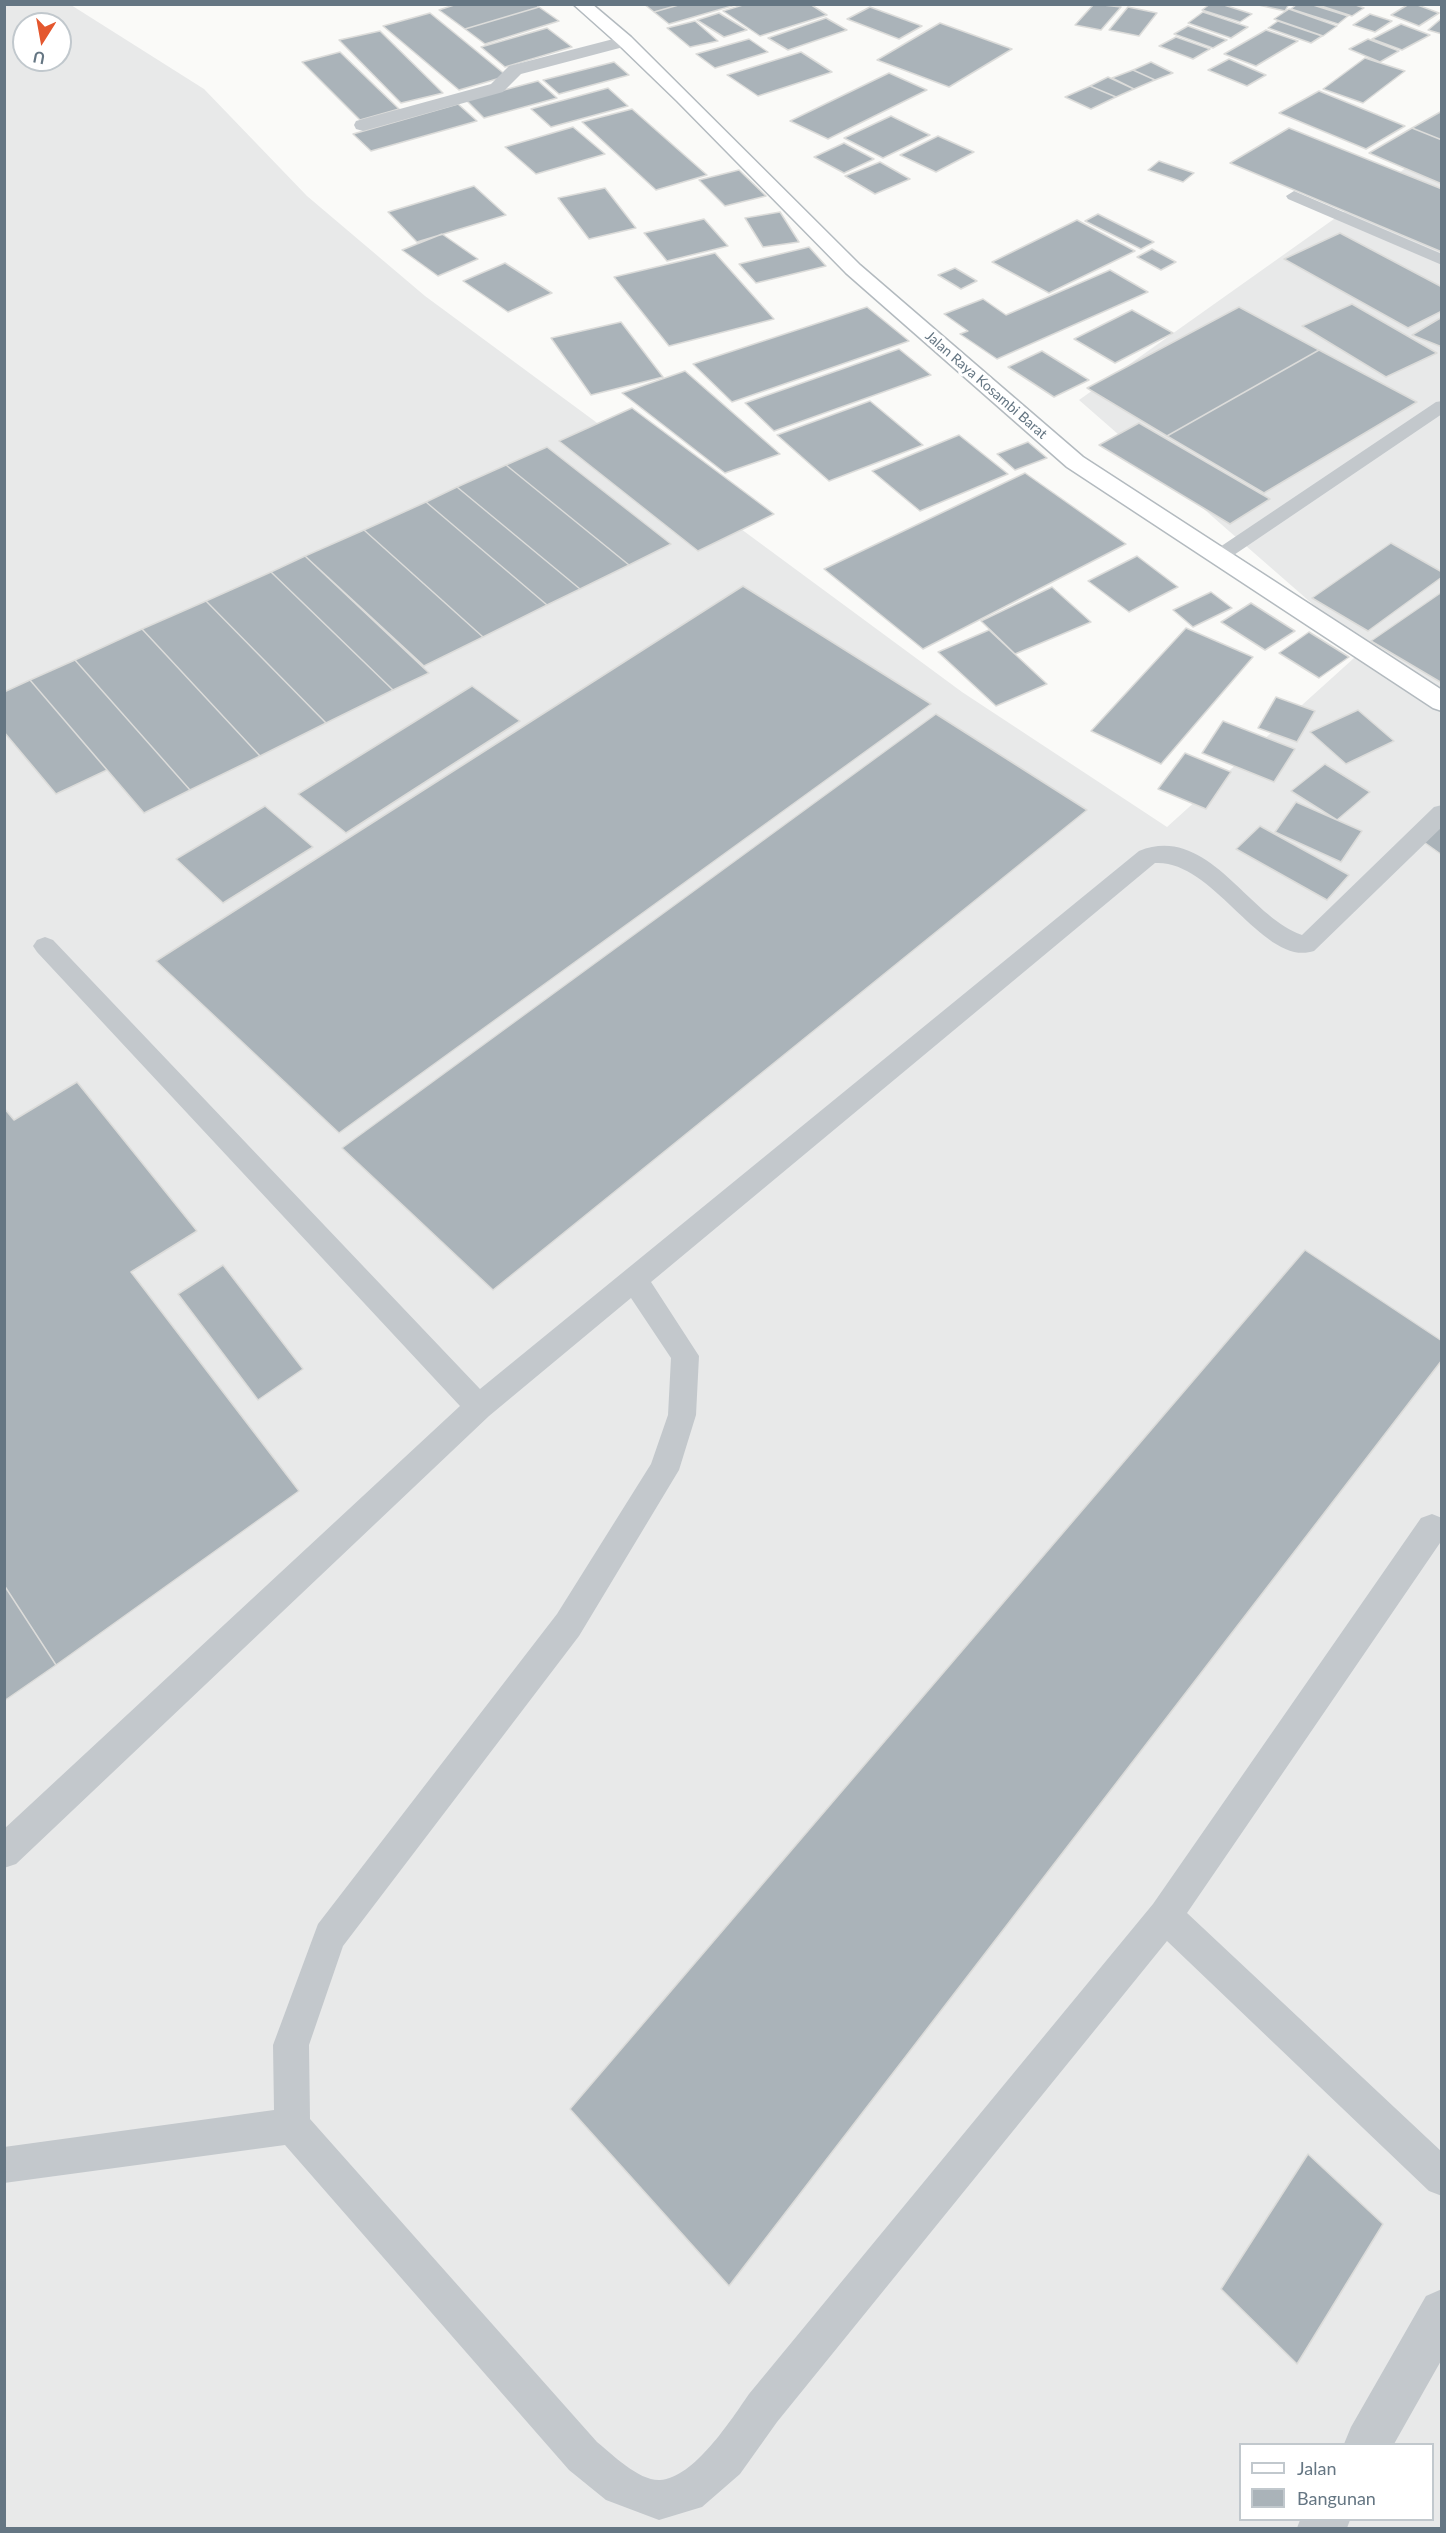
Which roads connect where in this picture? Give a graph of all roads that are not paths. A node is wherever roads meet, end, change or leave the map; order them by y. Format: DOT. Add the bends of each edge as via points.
graph roads {
  1 [pos="581,4"];
  2 [pos="625,41"];
  3 [pos="363,125"];
  4 [pos="1294,196"];
  5 [pos="1442,260"];
  6 [pos="1442,406"];
  7 [pos="1218,558"];
  8 [pos="1442,702"];
  9 [pos="1442,813"];
  10 [pos="45,946"];
  11 [pos="634,1280"];
  12 [pos="479,1407"];
  13 [pos="1432,1528"];
  14 [pos="4,1852"];
  15 [pos="1165,1916"];
  16 [pos="292,2126"];
  17 [pos="4,2164"];
  18 [pos="1442,2178"];
  19 [pos="1442,2313"];
  20 [pos="1369,2443"];
  1 -- 2 [label="main road, Jalan Raya Kosambi Barat"];
  2 -- 3 [label="street" via="515,70 497,88"];
  2 -- 7 [label="main road, Jalan Raya Kosambi Barat" via="853,270 1075,462"];
  4 -- 5 [label="lane"];
  6 -- 7 [label="lane"];
  7 -- 8 [label="main road, Jalan Raya Kosambi Barat"];
  9 -- 11 [label="lane" via="1306,945 1284,938 1195,863 1176,855 1149,855"];
  10 -- 12 [label="lane"];
  11 -- 12 [label="lane"];
  11 -- 16 [label="lane" via="685,1356 682,1415 664,1470 568,1625 330,1936 291,2045"];
  12 -- 14 [label="lane"];
  13 -- 15 [label="lane"];
  15 -- 16 [label="lane" via="763,2408 726,2460 688,2493 658,2500 620,2486 583,2456"];
  15 -- 18 [label="lane"];
  16 -- 17 [label="lane"];
  19 -- 20 [label="street"];
}
